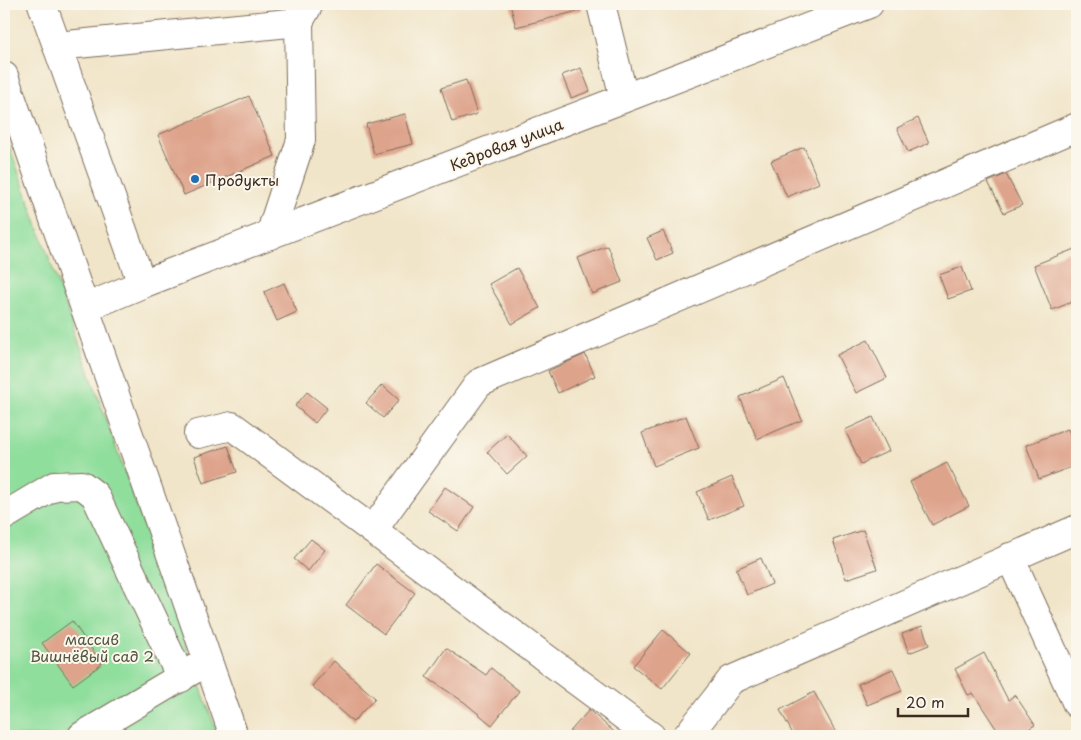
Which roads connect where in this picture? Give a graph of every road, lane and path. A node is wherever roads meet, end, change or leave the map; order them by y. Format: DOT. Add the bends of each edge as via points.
graph roads {
  1 [pos="42,4"];
  2 [pos="602,4"];
  3 [pos="869,4"];
  4 [pos="304,13"];
  5 [pos="57,46"];
  6 [pos="4,76"];
  7 [pos="624,98"];
  8 [pos="1077,127"];
  9 [pos="270,235"];
  10 [pos="142,284"];
  11 [pos="85,308"];
  12 [pos="198,434"];
  13 [pos="4,516"];
  14 [pos="1077,529"];
  15 [pos="373,530"];
  16 [pos="1010,558"];
  17 [pos="208,661"];
  18 [pos="181,678"];
  19 [pos="1077,704"];
  20 [pos="82,736"];
  21 [pos="234,736"];
  22 [pos="651,736"];
  23 [pos="687,736"];
  1 -- 5 [label="street"];
  2 -- 7 [label="street"];
  3 -- 7 [label="street, Кедровая улица"];
  4 -- 5 [label="street"];
  4 -- 9 [label="street" via="301,140"];
  5 -- 10 [label="street"];
  6 -- 11 [label="street"];
  7 -- 9 [label="street, Кедровая улица"];
  8 -- 15 [label="street" via="479,383"];
  9 -- 10 [label="street, Кедровая улица"];
  10 -- 11 [label="street, Кедровая улица"];
  11 -- 17 [label="street"];
  12 -- 15 [label="street" via="232,426"];
  13 -- 18 [label="street" via="54,486 82,485 95,495"];
  14 -- 16 [label="street"];
  15 -- 22 [label="street"];
  16 -- 19 [label="street"];
  16 -- 23 [label="street" via="731,680"];
  17 -- 18 [label="street"];
  17 -- 21 [label="street"];
  18 -- 20 [label="street"];
}
